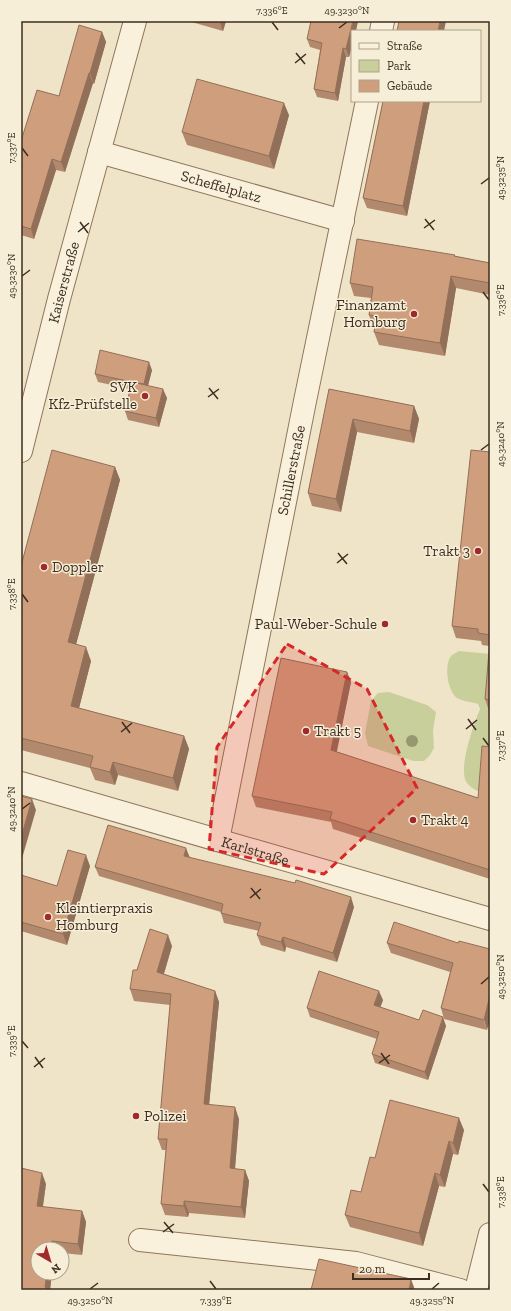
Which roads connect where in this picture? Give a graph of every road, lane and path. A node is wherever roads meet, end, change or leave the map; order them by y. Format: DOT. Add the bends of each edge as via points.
graph roads {
  1 [pos="135,21"];
  2 [pos="367,102"];
  3 [pos="99,152"];
  4 [pos="343,221"];
  5 [pos="21,451"];
  6 [pos="21,783"];
  7 [pos="218,840"];
  8 [pos="490,919"];
  9 [pos="490,1234"];
  10 [pos="140,1240"];
  11 [pos="460,1290"];
  12 [pos="476,1290"];
  1 -- 3 [label="street, Kaiserstraße"];
  2 -- 4 [label="street, Schillerstraße"];
  3 -- 4 [label="street, Scheffelplatz"];
  3 -- 5 [label="street, Kaiserstraße"];
  4 -- 7 [label="street, Schillerstraße" via="306,394"];
  6 -- 7 [label="street, Karlstraße"];
  7 -- 8 [label="street, Karlstraße"];
  9 -- 12 [label="street"];
  10 -- 11 [label="street" via="356,1263"];
}
